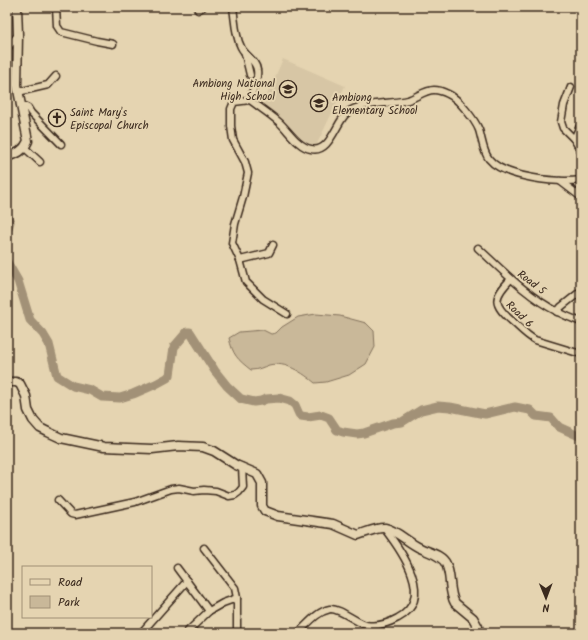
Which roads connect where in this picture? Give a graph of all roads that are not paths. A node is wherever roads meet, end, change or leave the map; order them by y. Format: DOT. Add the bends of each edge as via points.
graph roads {
  1 [pos="16,7"];
  2 [pos="56,7"];
  3 [pos="233,7"];
  4 [pos="18,36"];
  5 [pos="113,44"];
  6 [pos="7,48"];
  7 [pos="245,53"];
  8 [pos="250,75"];
  9 [pos="56,76"];
  10 [pos="571,87"];
  11 [pos="18,92"];
  12 [pos="250,100"];
  13 [pos="20,104"];
  14 [pos="581,124"];
  15 [pos="574,139"];
  16 [pos="61,144"];
  17 [pos="25,148"];
  18 [pos="581,151"];
  19 [pos="7,156"];
  20 [pos="40,162"];
  21 [pos="581,180"];
  22 [pos="560,181"];
  23 [pos="581,197"];
  24 [pos="273,245"];
  25 [pos="478,248"];
  26 [pos="240,260"];
  27 [pos="511,279"];
  28 [pos="581,290"];
  29 [pos="557,312"];
  30 [pos="287,314"];
  31 [pos="581,322"];
  32 [pos="581,354"];
  33 [pos="7,382"];
  34 [pos="242,467"];
  35 [pos="58,500"];
  36 [pos="384,528"];
  37 [pos="204,548"];
  38 [pos="177,568"];
  39 [pos="186,581"];
  40 [pos="237,598"];
  41 [pos="209,610"];
  42 [pos="141,633"];
  43 [pos="186,633"];
  44 [pos="236,633"];
  45 [pos="298,633"];
  46 [pos="479,633"];
  1 -- 4 [label="main road"];
  2 -- 5 [label="street" via="56,26 61,32"];
  3 -- 7 [label="street" via="238,39"];
  4 -- 6 [label="street"];
  4 -- 11 [label="main road"];
  7 -- 8 [label="street"];
  7 -- 12 [label="street" via="256,64 258,70"];
  9 -- 11 [label="street" via="48,85"];
  10 -- 15 [label="street" via="561,122 563,128"];
  11 -- 13 [label="main road"];
  12 -- 22 [label="street" via="302,145 314,150 328,141 340,121 350,111 359,107 409,99 427,91 440,91 455,97 472,117 488,158 494,164 524,176"];
  12 -- 26 [label="street" via="234,102 231,109 233,140 248,173 232,243"];
  13 -- 16 [label="street" via="28,108"];
  13 -- 17 [label="main road" via="28,136"];
  14 -- 15 [label="street"];
  15 -- 18 [label="street"];
  17 -- 19 [label="main road"];
  17 -- 20 [label="street"];
  21 -- 22 [label="street"];
  22 -- 23 [label="street"];
  24 -- 26 [label="street" via="269,253"];
  25 -- 27 [label="street, Road 5"];
  26 -- 30 [label="street" via="246,282 263,299"];
  27 -- 29 [label="street, Road 5"];
  27 -- 32 [label="street, Road 6" via="497,299 502,313 535,340"];
  28 -- 29 [label="street"];
  29 -- 31 [label="street, Road 5"];
  33 -- 34 [label="main road" via="16,382 23,388 28,410 40,428 61,438 104,446 152,449 203,447"];
  34 -- 35 [label="street" via="243,487 235,495 178,488 135,502 75,515"];
  34 -- 36 [label="main road" via="257,474 261,479 262,506 265,511 298,520 333,524 358,535"];
  36 -- 45 [label="street" via="409,565 413,576 414,601 410,609 392,621 380,625 366,625 330,609 318,614"];
  36 -- 46 [label="main road" via="445,562 453,599 476,622"];
  37 -- 40 [label="street" via="232,582"];
  38 -- 39 [label="street"];
  39 -- 41 [label="street"];
  39 -- 42 [label="street"];
  40 -- 41 [label="street"];
  40 -- 44 [label="street"];
  41 -- 43 [label="street"];
}
